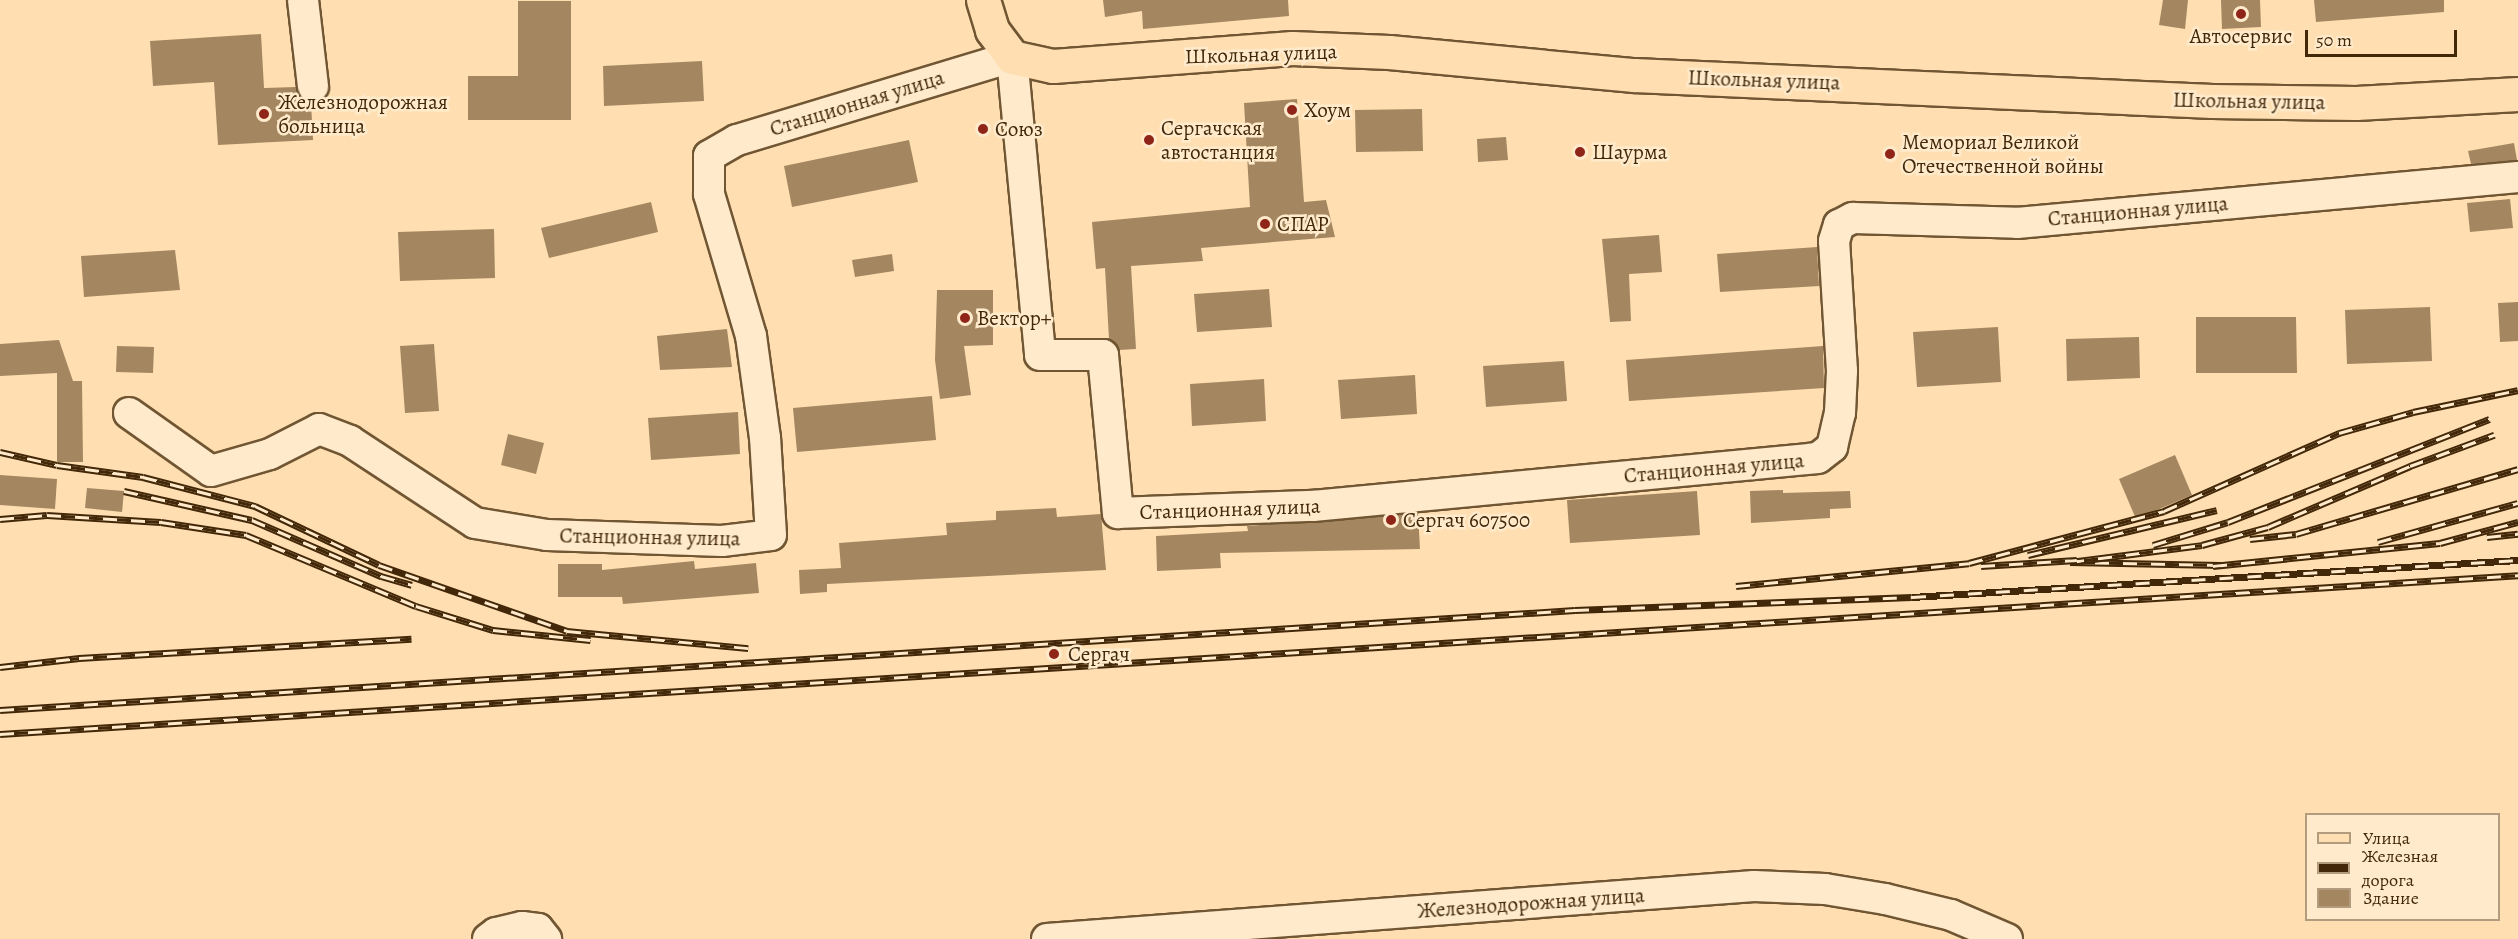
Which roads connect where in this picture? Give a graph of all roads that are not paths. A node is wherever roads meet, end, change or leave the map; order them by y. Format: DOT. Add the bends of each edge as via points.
graph roads {
  1 [pos="303,0"];
  2 [pos="983,0"];
  3 [pos="1012,57"];
  4 [pos="313,86"];
  5 [pos="2518,94"];
  6 [pos="2518,177"];
  7 [pos="129,413"];
  8 [pos="488,939"];
  9 [pos="546,939"];
  10 [pos="1047,939"];
  11 [pos="2007,939"];
  1 -- 4 [label="street"];
  2 -- 3 [label="main road" via="992,30"];
  3 -- 5 [label="main road, Школьная улица" via="1053,66 1292,48 1389,52 1634,75 2212,101 2356,104"];
  3 -- 6 [label="street, Станционная улица" via="1040,355 1103,356 1118,513 1312,506 1818,458 1832,447 1840,413 1842,371 1834,241 1839,225 1853,218 2017,223"];
  3 -- 7 [label="street, Станционная улица" via="737,140 709,156 708,194 751,336 765,438 771,535 722,541 547,535 475,523 350,441 319,429 270,454 211,471"];
  8 -- 9 [label="street" via="522,927 538,929"];
  10 -- 11 [label="street, Железнодорожная улица" via="1754,886 1825,889 1885,899 1951,915"];
}
